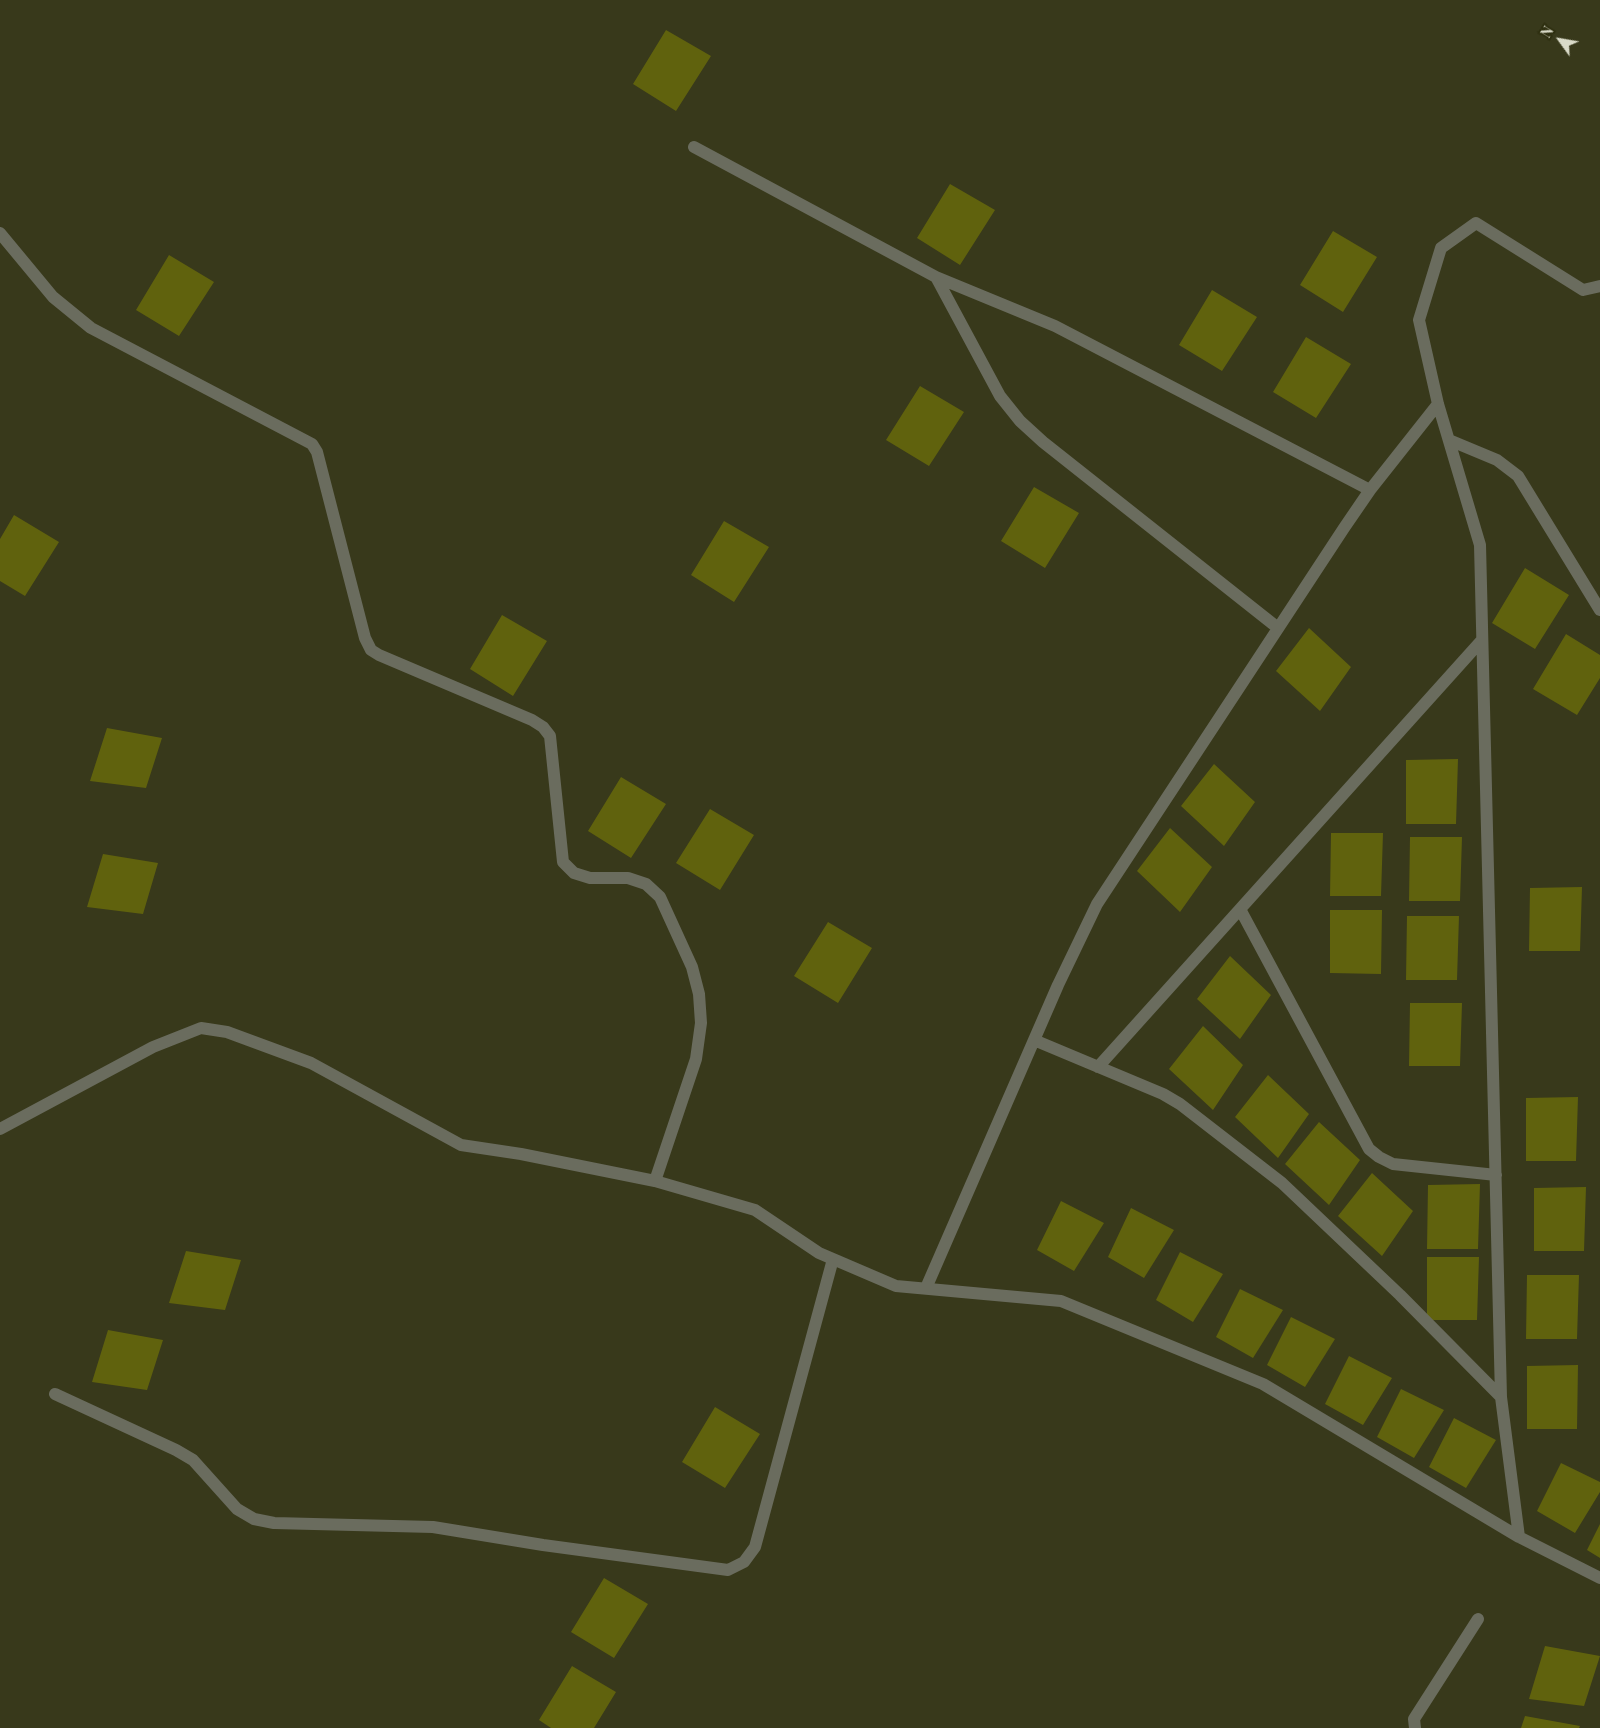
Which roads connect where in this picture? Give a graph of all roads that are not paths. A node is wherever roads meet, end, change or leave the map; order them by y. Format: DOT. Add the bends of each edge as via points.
graph roads {
  1 [pos="694,147"];
  2 [pos="0,233"];
  3 [pos="936,277"];
  4 [pos="1600,286"];
  5 [pos="1438,404"];
  6 [pos="1449,440"];
  7 [pos="1370,490"];
  8 [pos="1600,610"];
  9 [pos="1278,628"];
  10 [pos="1482,640"];
  11 [pos="1240,909"];
  12 [pos="1034,1040"];
  13 [pos="1098,1067"];
  14 [pos="0,1129"];
  15 [pos="1496,1175"];
  16 [pos="655,1181"];
  17 [pos="833,1259"];
  18 [pos="926,1288"];
  19 [pos="55,1394"];
  20 [pos="1501,1397"];
  21 [pos="1519,1537"];
  22 [pos="1600,1578"];
  23 [pos="1478,1619"];
  24 [pos="1415,1728"];
  1 -- 3 [label="street"];
  2 -- 16 [label="street" via="52,297 91,328 312,444 317,452 366,638 372,650 532,720 550,736 563,862 574,874 590,878 628,878 646,884 660,897 692,967 699,994 701,1023 696,1059"];
  3 -- 7 [label="street" via="1055,326"];
  3 -- 9 [label="street" via="1000,396 1020,421"];
  4 -- 5 [label="street" via="1583,290 1476,223 1440,248 1419,320"];
  5 -- 6 [label="street"];
  5 -- 7 [label="street"];
  6 -- 8 [label="street" via="1497,460 1518,476"];
  6 -- 10 [label="street" via="1480,545"];
  7 -- 9 [label="street"];
  9 -- 12 [label="street" via="1097,904"];
  10 -- 11 [label="street"];
  10 -- 15 [label="street"];
  11 -- 13 [label="street"];
  11 -- 15 [label="street" via="1369,1148 1393,1164"];
  12 -- 13 [label="street"];
  12 -- 18 [label="street"];
  13 -- 20 [label="street" via="1180,1104 1282,1183"];
  14 -- 16 [label="street" via="153,1046 201,1028 227,1032 311,1062 461,1145"];
  15 -- 20 [label="street"];
  16 -- 17 [label="street" via="755,1210"];
  17 -- 18 [label="street" via="896,1286"];
  17 -- 19 [label="street" via="755,1547 744,1562 728,1570 433,1527 254,1519 237,1509 193,1460"];
  18 -- 21 [label="street" via="1061,1300 1254,1381"];
  20 -- 21 [label="street"];
  21 -- 22 [label="street"];
  23 -- 24 [label="street" via="1414,1719"];
}
